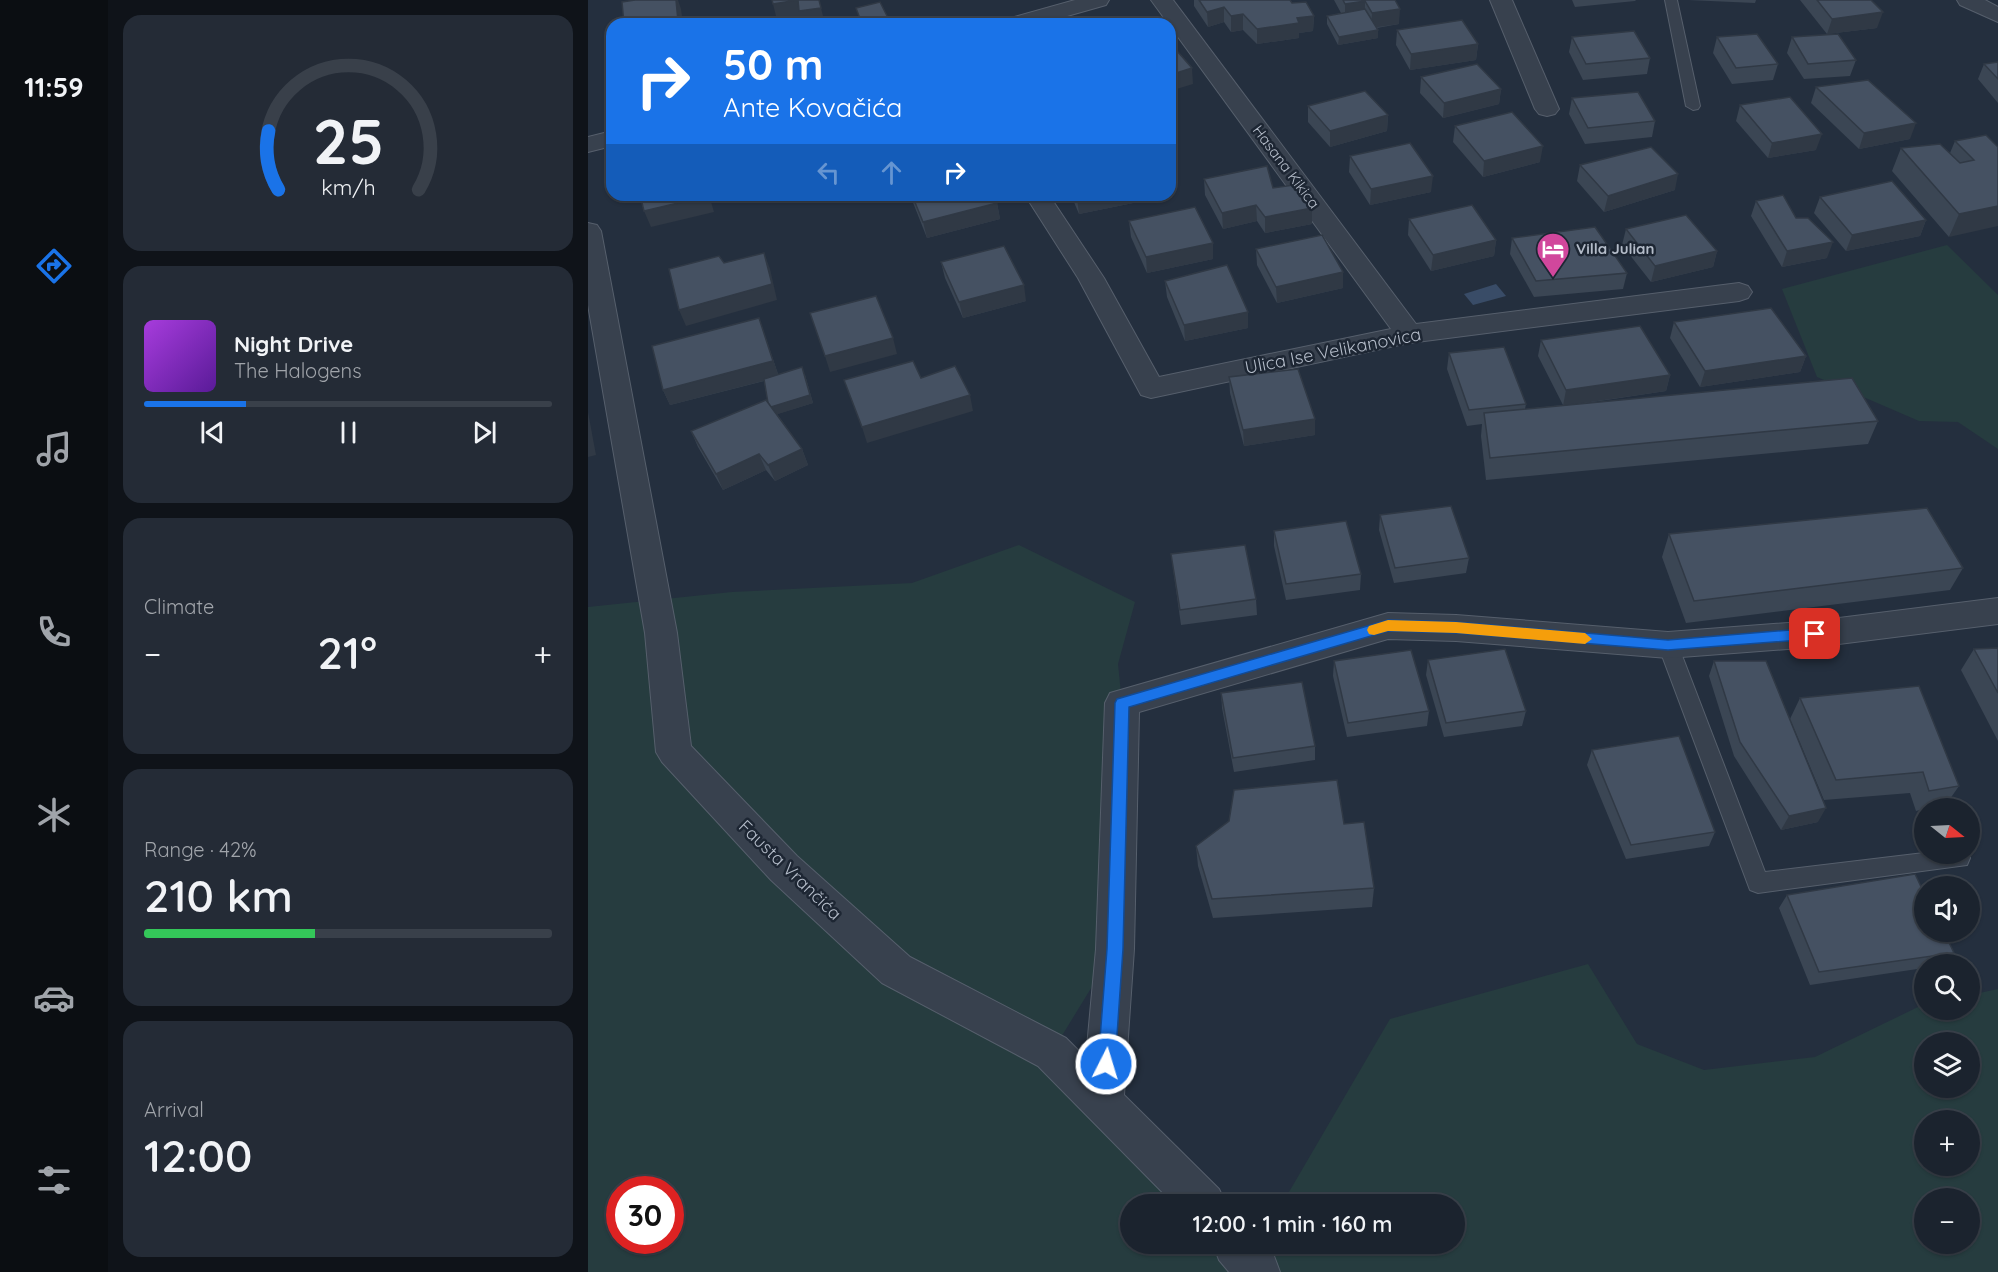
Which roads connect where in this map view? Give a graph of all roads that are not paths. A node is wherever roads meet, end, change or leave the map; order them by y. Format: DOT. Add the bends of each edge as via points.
graph roads {
  1 [pos="1098,0"];
  2 [pos="1162,0"];
  3 [pos="1501,0"];
  4 [pos="1671,0"];
  5 [pos="1968,0"];
  6 [pos="1998,15"];
  7 [pos="1036,18"];
  8 [pos="1175,18"];
  9 [pos="1176,19"];
  10 [pos="1693,105"];
  11 [pos="1547,109"];
  12 [pos="606,140"];
  13 [pos="588,145"];
  14 [pos="1041,201"];
  15 [pos="588,231"];
  16 [pos="1739,292"];
  17 [pos="1409,334"];
  18 [pos="602,388"];
  19 [pos="1998,611"];
  20 [pos="1668,645"];
  21 [pos="1914,864"];
  22 [pos="1103,1102"];
  23 [pos="1194,1194"];
  24 [pos="1243,1254"];
  25 [pos="1258,1272"];
  1 -- 7 [label="street"];
  2 -- 8 [label="street, Hasana Kikica"];
  3 -- 11 [label="street"];
  4 -- 10 [label="lane"];
  5 -- 6 [label="street"];
  9 -- 17 [label="street, Hasana Kikica"];
  12 -- 13 [label="street"];
  14 -- 17 [label="street, Ulica Ise Velikanovica" via="1091,278 1151,388"];
  15 -- 18 [label="street, Fausta Vrančića"];
  16 -- 17 [label="street, Ulica Ise Velikanovica"];
  18 -- 22 [label="street, Fausta Vrančića" via="660,633 674,752 784,868 896,970 1052,1052"];
  19 -- 20 [label="street" via="1815,634"];
  20 -- 21 [label="lane" via="1758,883"];
  20 -- 22 [label="street" via="1388,626 1122,703 1115,949"];
  22 -- 23 [label="street, Fausta Vrančića"];
  24 -- 25 [label="street"];
}
